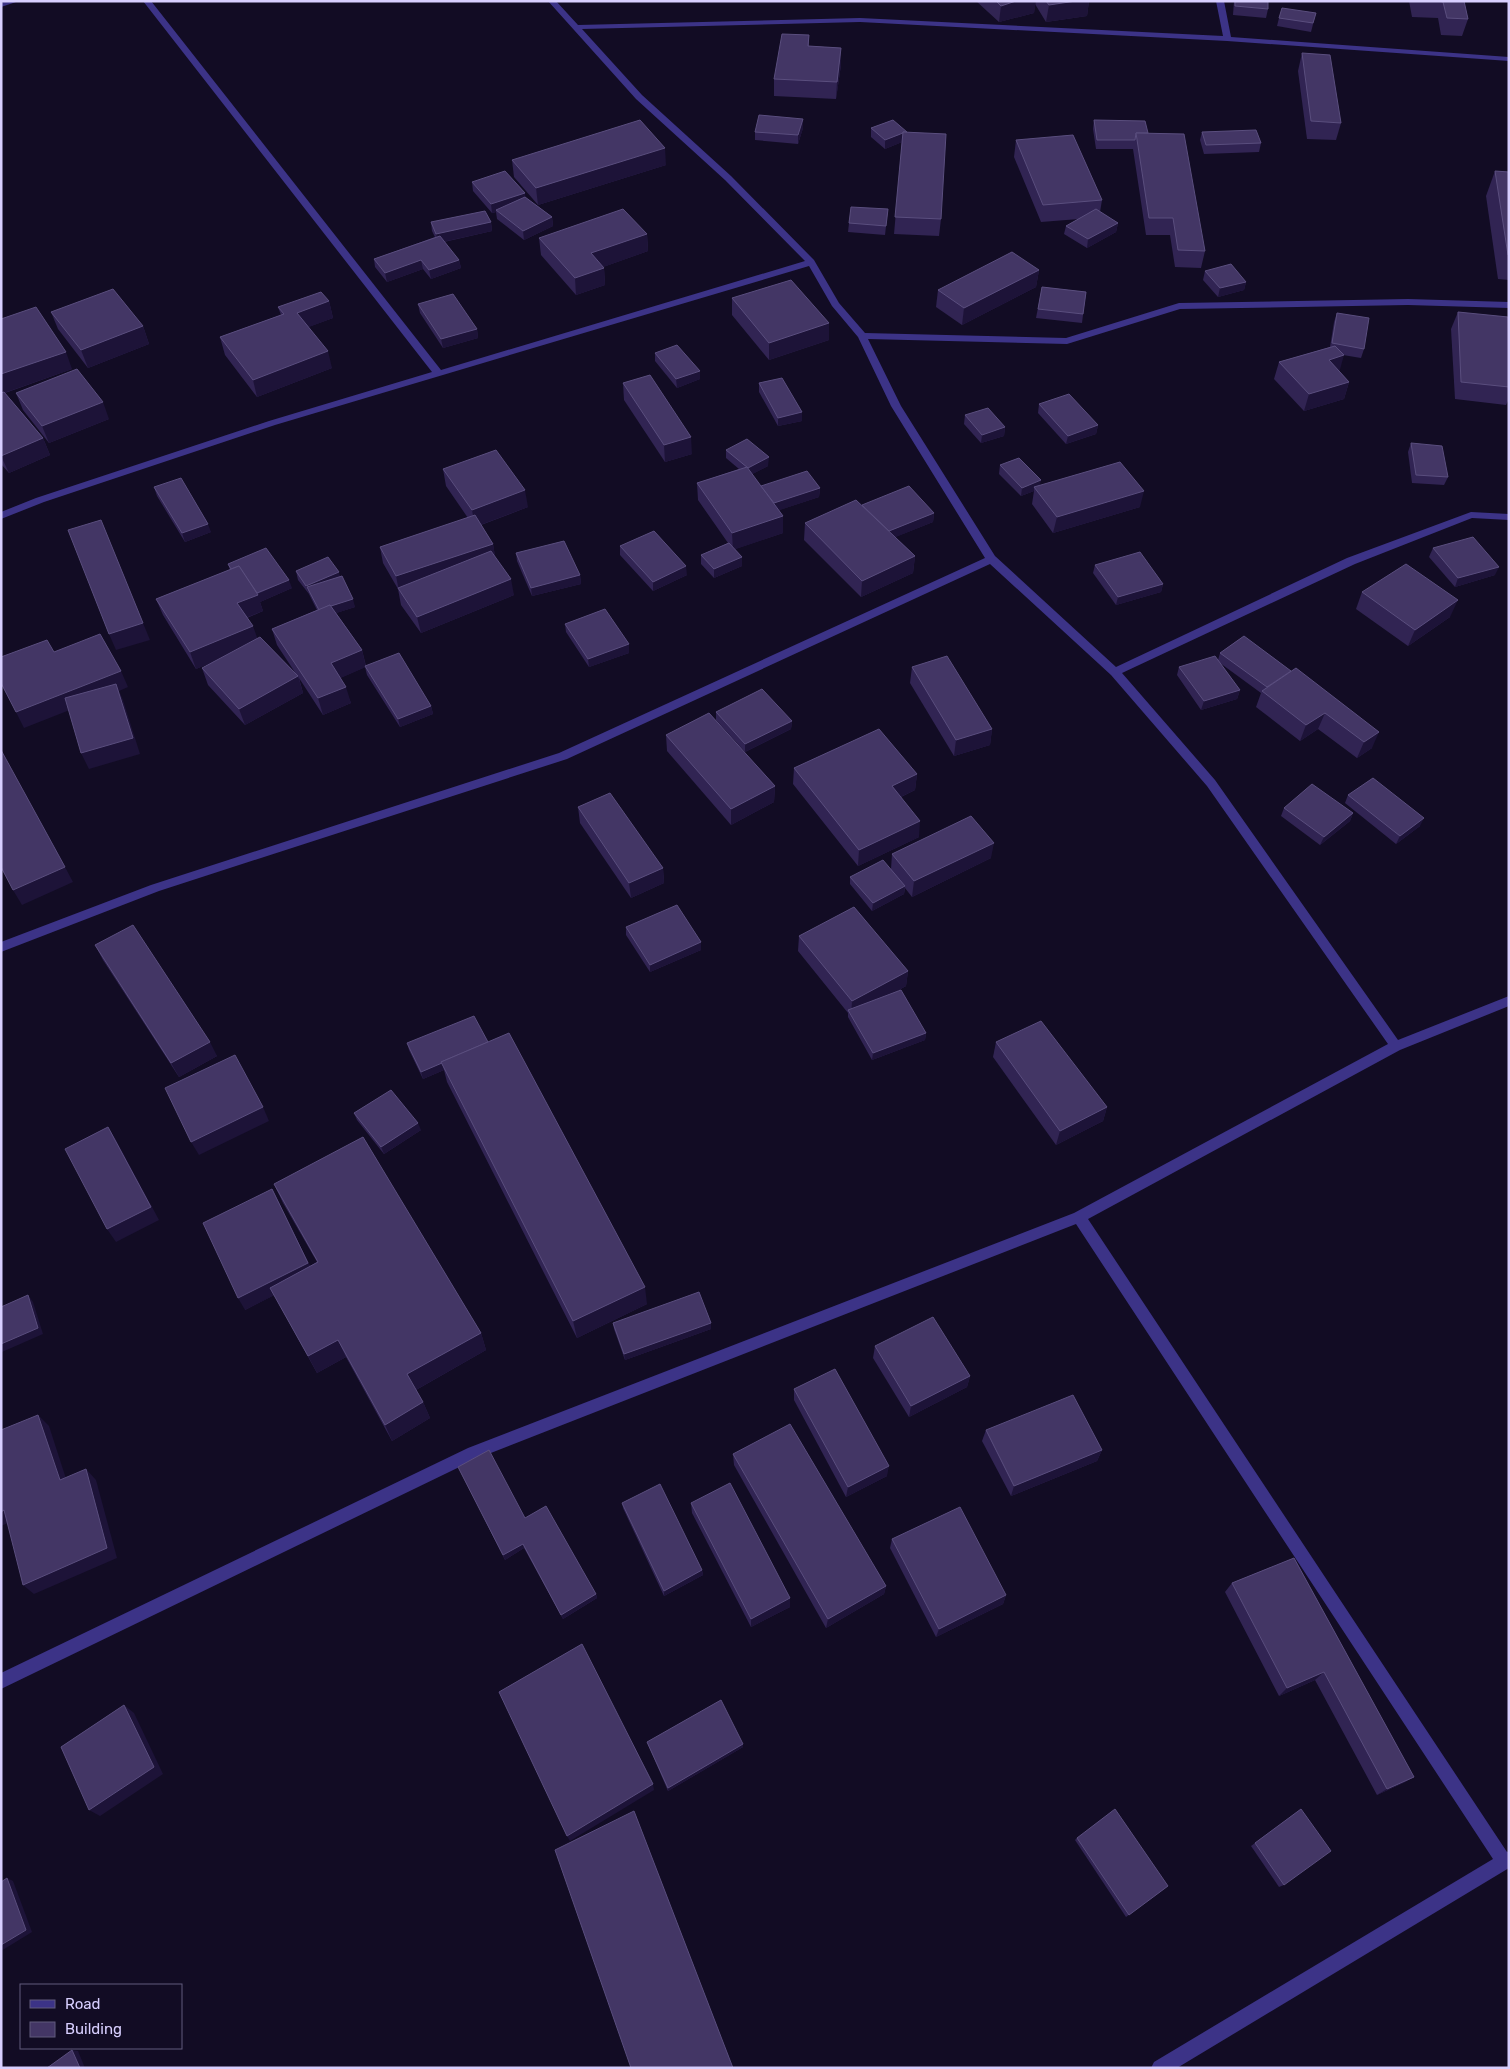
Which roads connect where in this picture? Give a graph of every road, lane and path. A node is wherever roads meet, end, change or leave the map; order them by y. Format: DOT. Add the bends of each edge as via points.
graph roads {
  1 [pos="15,1"];
  2 [pos="147,1"];
  3 [pos="552,1"];
  4 [pos="1220,1"];
  5 [pos="1,5"];
  6 [pos="577,27"];
  7 [pos="1227,39"];
  8 [pos="1509,59"];
  9 [pos="811,262"];
  10 [pos="1509,305"];
  11 [pos="862,336"];
  12 [pos="438,374"];
  13 [pos="1,516"];
  14 [pos="1509,517"];
  15 [pos="991,560"];
  16 [pos="1115,672"];
  17 [pos="1,947"];
  18 [pos="1509,1001"];
  19 [pos="1396,1046"];
  20 [pos="1079,1217"];
  21 [pos="1,1681"];
  22 [pos="1506,1860"];
  23 [pos="1160,2068"];
  1 -- 5 [label="street"];
  2 -- 12 [label="street"];
  3 -- 6 [label="street"];
  4 -- 7 [label="street"];
  6 -- 7 [label="street" via="860,20"];
  6 -- 9 [label="street" via="601,58 639,97 728,178"];
  7 -- 8 [label="street"];
  9 -- 11 [label="street" via="835,304"];
  9 -- 12 [label="street"];
  10 -- 11 [label="street" via="1408,302 1180,306 1067,341"];
  11 -- 15 [label="street" via="896,406"];
  12 -- 13 [label="street" via="272,423"];
  14 -- 16 [label="street" via="1471,515 1351,561"];
  15 -- 16 [label="street"];
  15 -- 17 [label="street" via="563,756 156,888"];
  16 -- 19 [label="street" via="1211,783"];
  18 -- 19 [label="street"];
  19 -- 20 [label="street"];
  20 -- 21 [label="street" via="473,1453"];
  20 -- 22 [label="street"];
  22 -- 23 [label="street"];
}
